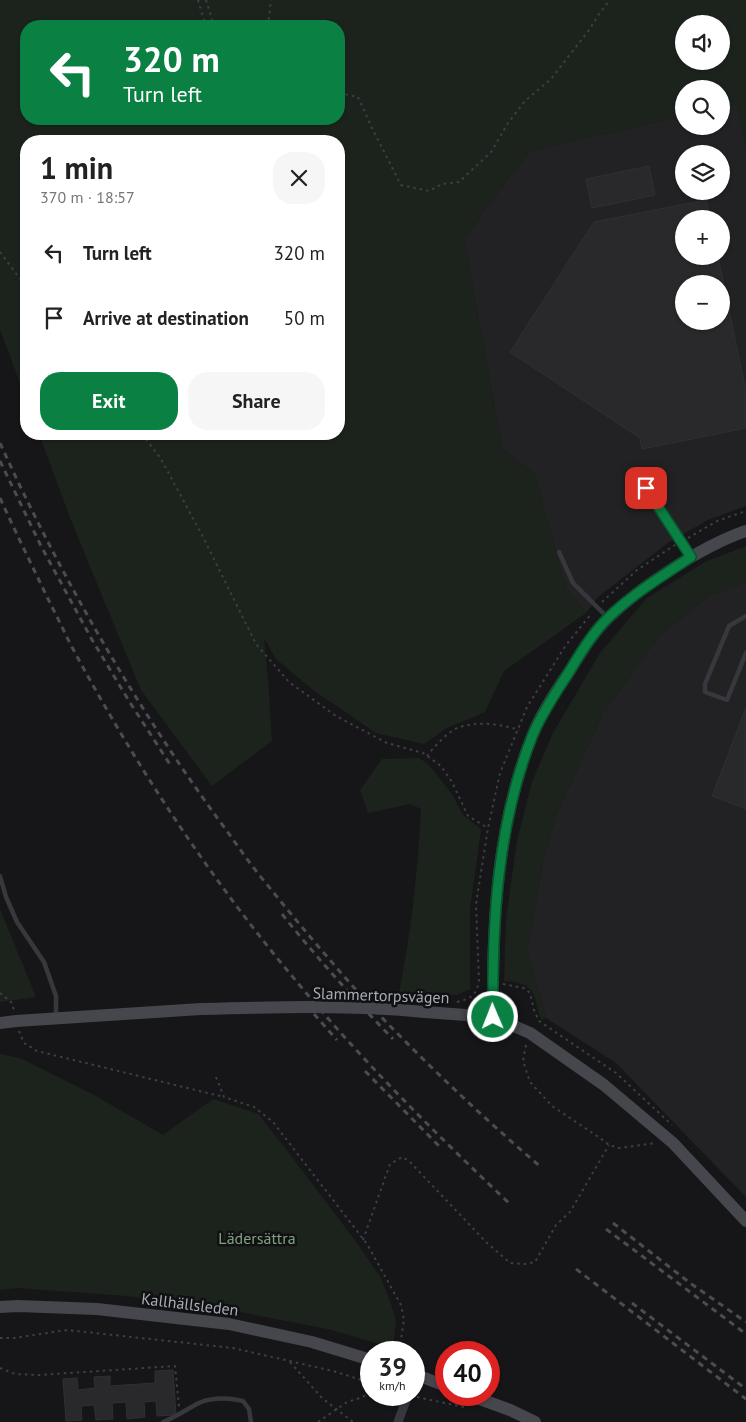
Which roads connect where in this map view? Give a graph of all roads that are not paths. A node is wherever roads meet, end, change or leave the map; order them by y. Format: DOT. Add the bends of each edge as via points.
graph roads {
  1 [pos="642,482"];
  2 [pos="746,531"];
  3 [pos="559,552"];
  4 [pos="691,557"];
  5 [pos="746,616"];
  6 [pos="608,618"];
  7 [pos="746,653"];
  8 [pos="0,876"];
  9 [pos="493,1017"];
  10 [pos="56,1018"];
  11 [pos="0,1023"];
  12 [pos="746,1221"];
  13 [pos="0,1307"];
  14 [pos="360,1357"];
  15 [pos="407,1406"];
  16 [pos="499,1406"];
  17 [pos="163,1422"];
  18 [pos="251,1422"];
  19 [pos="398,1422"];
  20 [pos="535,1422"];
  1 -- 4 [label="lane"];
  2 -- 4 [label="street"];
  3 -- 6 [label="lane" via="573,583"];
  4 -- 6 [label="street" via="648,585"];
  5 -- 7 [label="lane" via="729,626 705,684 705,692 727,700"];
  6 -- 9 [label="street" via="583,650 533,733 516,786 498,879 493,945"];
  8 -- 10 [label="lane" via="16,922 44,962 56,996"];
  9 -- 10 [label="street, Slammertorpsvägen, bridge" via="328,1008 201,1009"];
  9 -- 12 [label="street, Slammertorpsvägen" via="530,1033 604,1085 674,1143"];
  10 -- 11 [label="street, Slammertorpsvägen" via="15,1016"];
  13 -- 14 [label="street, Kallhällsleden" via="97,1309 229,1324 312,1342"];
  15 -- 19 [label="street"];
  16 -- 20 [label="street"];
  17 -- 18 [label="lane" via="200,1402 228,1398 244,1401"];
}
